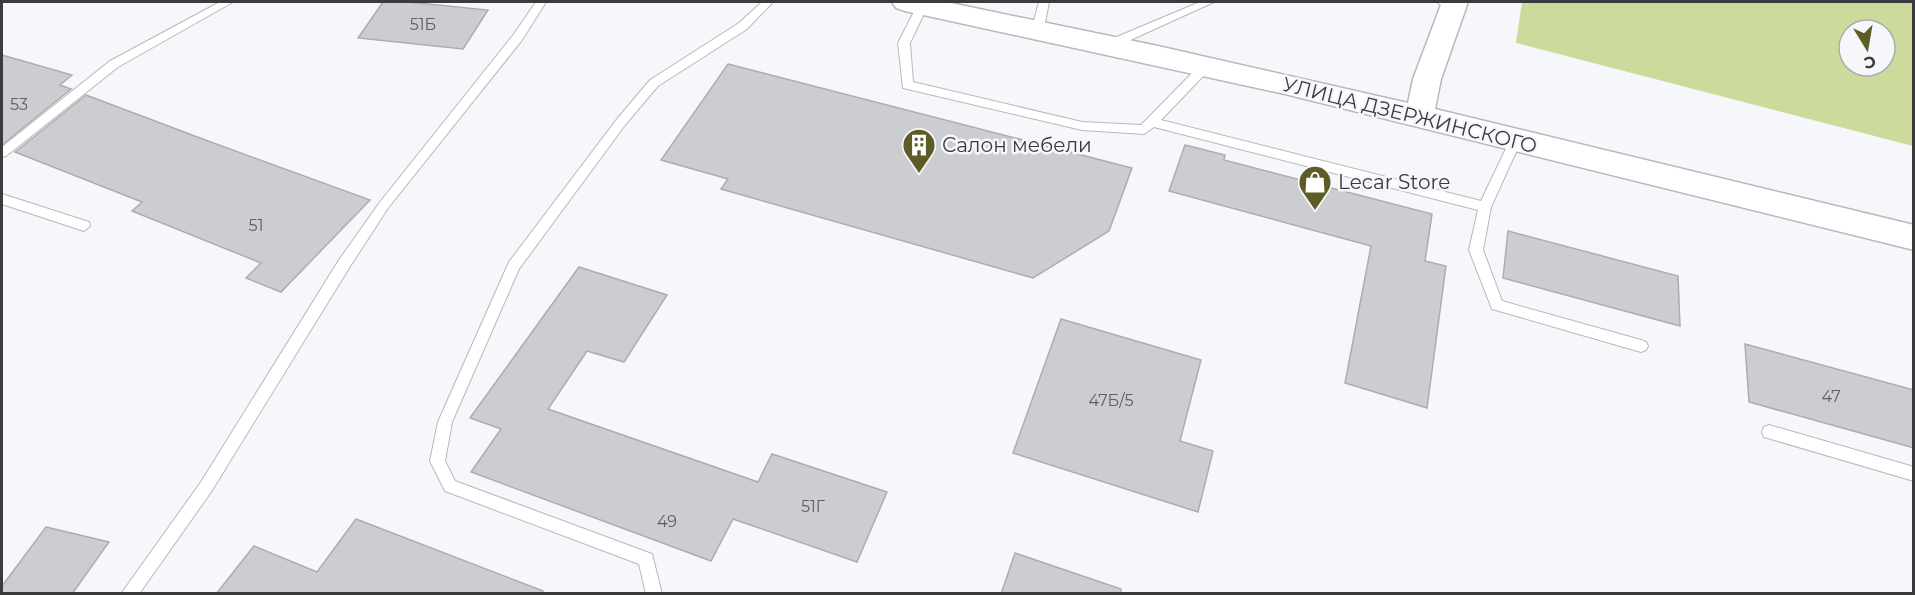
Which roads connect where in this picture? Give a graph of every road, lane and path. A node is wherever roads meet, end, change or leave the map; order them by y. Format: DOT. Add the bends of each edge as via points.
graph roads {
  1 [pos="228,2"];
  2 [pos="541,2"];
  3 [pos="768,2"];
  4 [pos="1209,2"];
  5 [pos="1451,2"];
  6 [pos="914,3"];
  7 [pos="1041,15"];
  8 [pos="1111,44"];
  9 [pos="1206,66"];
  10 [pos="1419,118"];
  11 [pos="1151,122"];
  12 [pos="1515,141"];
  13 [pos="2,153"];
  14 [pos="2,199"];
  15 [pos="1485,207"];
  16 [pos="84,226"];
  17 [pos="1914,238"];
  18 [pos="1641,346"];
  19 [pos="1769,432"];
  20 [pos="1914,474"];
  21 [pos="129,594"];
  22 [pos="654,594"];
  1 -- 13 [label="lane" via="114,64"];
  2 -- 21 [label="lane" via="518,37 384,205 206,487"];
  3 -- 22 [label="lane" via="742,26 654,83 528,246 509,276 445,422 437,461 450,486 646,559"];
  4 -- 8 [label="lane"];
  5 -- 10 [label="main road"];
  6 -- 7 [label="main road, УЛИЦА ДЗЕРЖИНСКОГО"];
  6 -- 11 [label="lane" via="904,42 907,85 1082,126 1144,130"];
  7 -- 8 [label="main road, УЛИЦА ДЗЕРЖИНСКОГО"];
  8 -- 9 [label="main road, УЛИЦА ДЗЕРЖИНСКОГО"];
  9 -- 10 [label="main road, УЛИЦА ДЗЕРЖИНСКОГО"];
  9 -- 11 [label="lane"];
  10 -- 12 [label="main road, УЛИЦА ДЗЕРЖИНСКОГО"];
  11 -- 15 [label="lane"];
  12 -- 15 [label="lane"];
  12 -- 17 [label="main road, УЛИЦА ДЗЕРЖИНСКОГО"];
  14 -- 16 [label="lane"];
  15 -- 18 [label="lane" via="1476,250 1497,306"];
  19 -- 20 [label="lane"];
}
